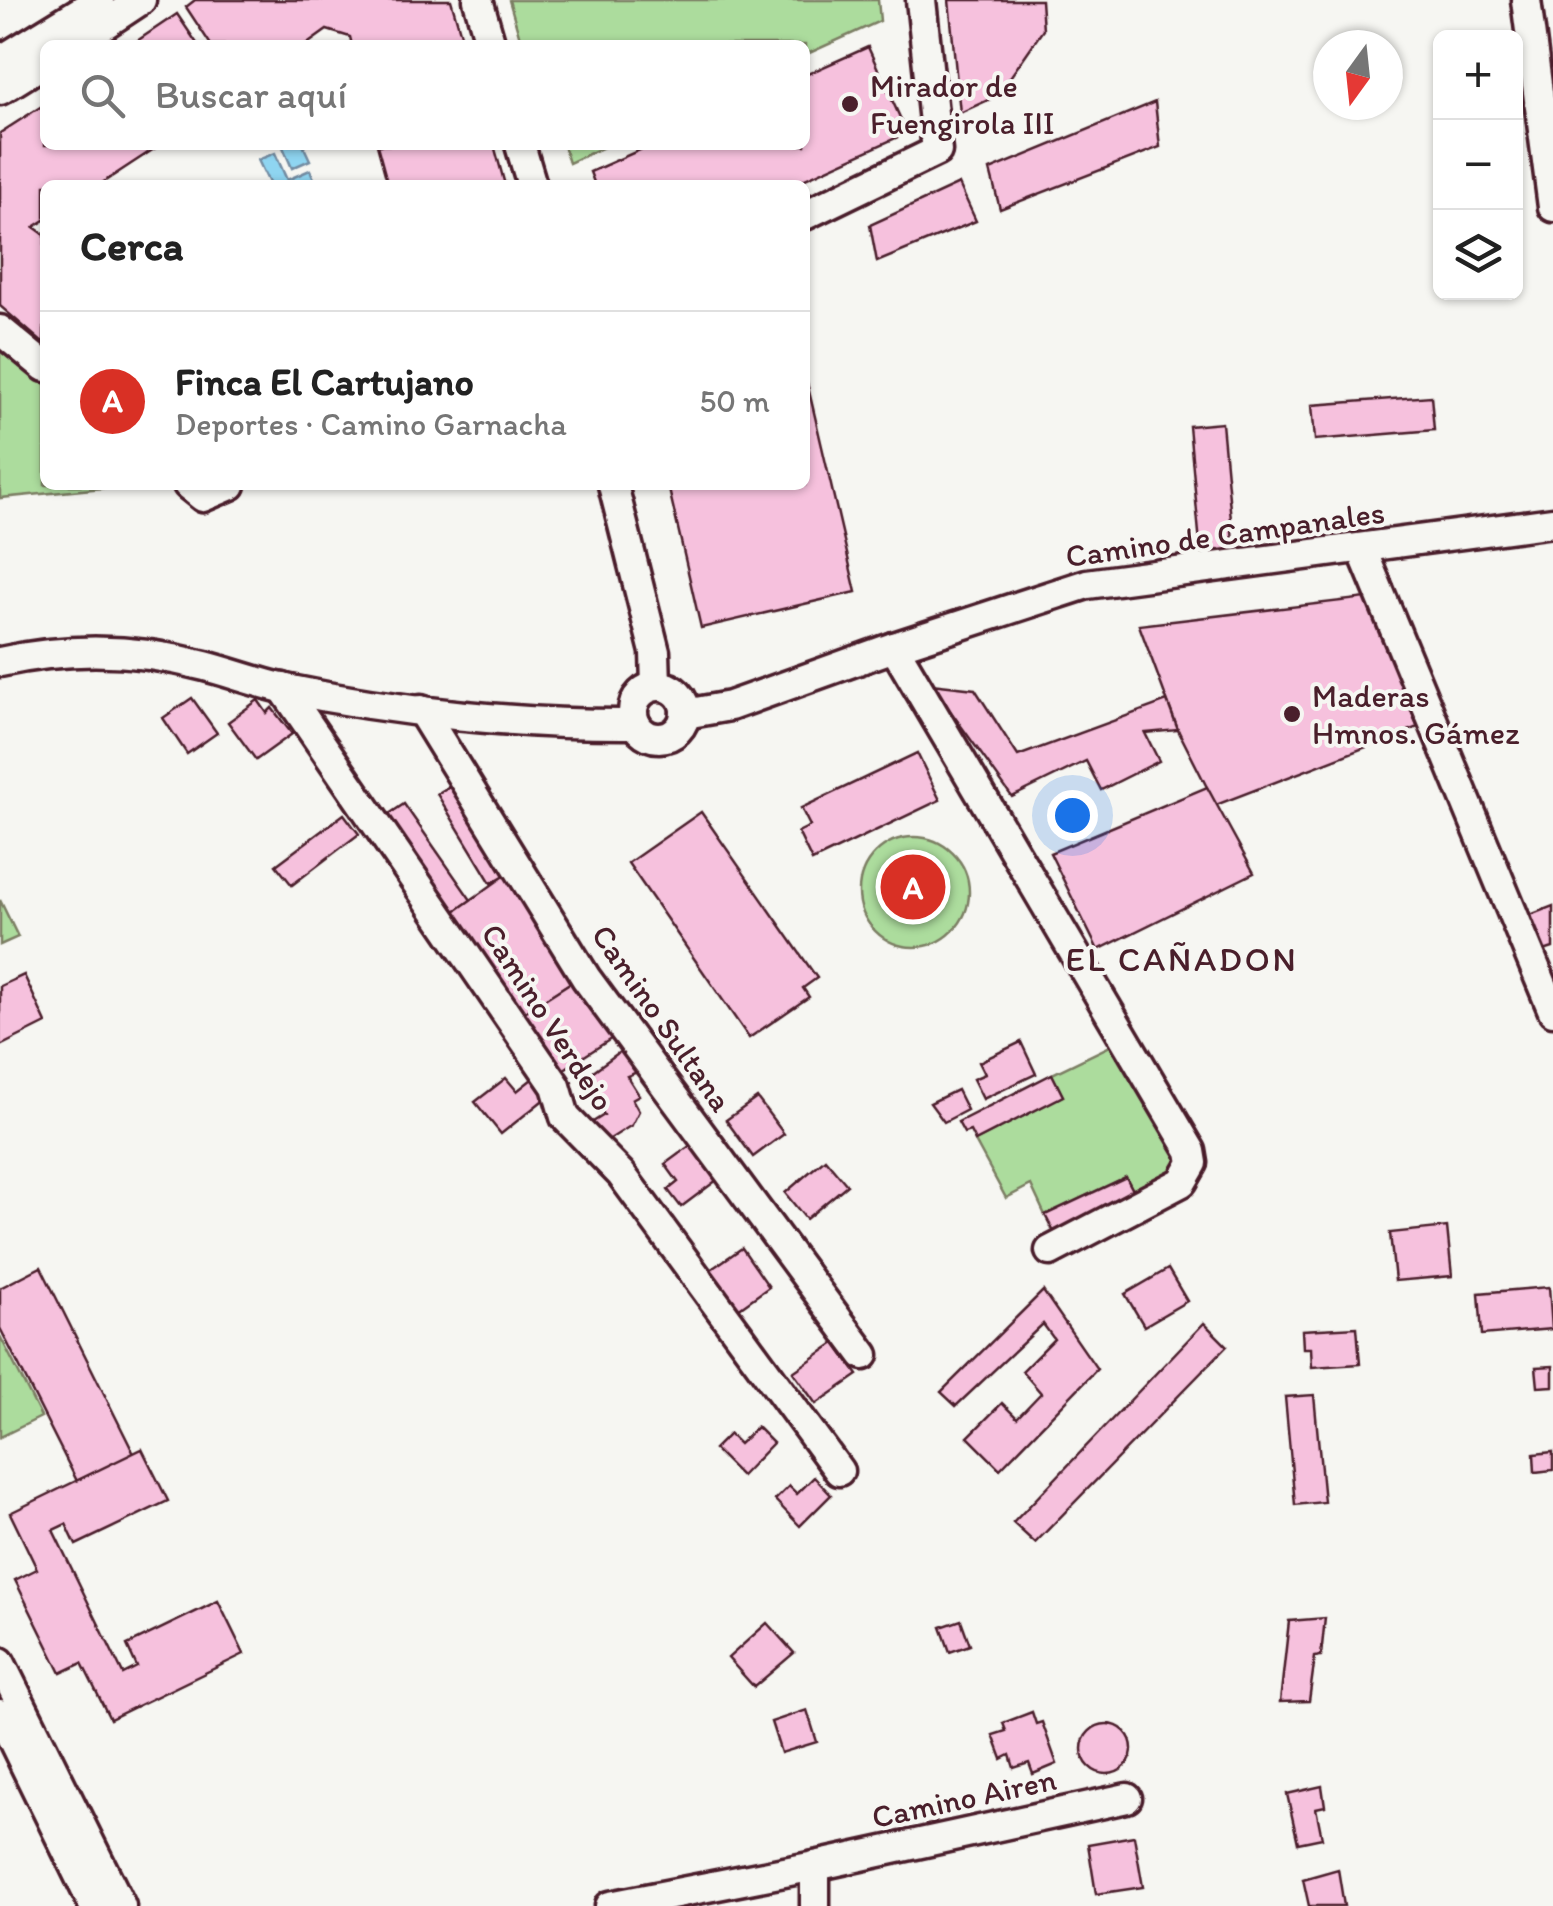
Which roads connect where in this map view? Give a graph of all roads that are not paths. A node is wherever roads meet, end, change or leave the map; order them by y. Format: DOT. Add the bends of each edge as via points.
graph roads {
  1 [pos="99,0"];
  2 [pos="142,0"];
  3 [pos="478,0"];
  4 [pos="921,0"];
  5 [pos="1526,0"];
  6 [pos="81,40"];
  7 [pos="489,40"];
  8 [pos="0,61"];
  9 [pos="40,65"];
  10 [pos="0,90"];
  11 [pos="522,150"];
  12 [pos="530,180"];
  13 [pos="1553,207"];
  14 [pos="810,213"];
  15 [pos="0,330"];
  16 [pos="40,363"];
  17 [pos="615,490"];
  18 [pos="1553,522"];
  19 [pos="1362,550"];
  20 [pos="894,647"];
  21 [pos="0,662"];
  22 [pos="656,686"];
  23 [pos="283,688"];
  24 [pos="422,710"];
  25 [pos="686,714"];
  26 [pos="636,724"];
  27 [pos="1544,966"];
  28 [pos="1553,1011"];
  29 [pos="1050,1251"];
  30 [pos="864,1355"];
  31 [pos="839,1471"];
  32 [pos="0,1662"];
  33 [pos="0,1714"];
  34 [pos="1127,1798"];
  35 [pos="816,1866"];
  36 [pos="94,1906"];
  37 [pos="120,1906"];
  38 [pos="610,1906"];
  39 [pos="815,1906"];
  1 -- 8 [label="street"];
  2 -- 6 [label="street"];
  3 -- 7 [label="street"];
  4 -- 14 [label="street" via="937,151"];
  5 -- 13 [label="street"];
  9 -- 10 [label="street"];
  11 -- 12 [label="street"];
  15 -- 16 [label="street"];
  17 -- 22 [label="street" via="655,652"];
  18 -- 19 [label="street, Camino de Campanales"];
  19 -- 20 [label="street, Camino de Campanales" via="1087,584"];
  19 -- 27 [label="street"];
  20 -- 25 [label="street, Camino de Campanales" via="730,706"];
  20 -- 29 [label="street" via="1192,1151 1182,1182"];
  21 -- 23 [label="street" via="114,651 201,664"];
  22 -- 25 [label="street" via="674,690"];
  22 -- 26 [label="street" via="635,702"];
  23 -- 24 [label="street"];
  23 -- 31 [label="street, Camino Verdejo" via="556,1086 564,1117 622,1174"];
  24 -- 26 [label="street"];
  24 -- 30 [label="street, Camino Sultana" via="586,978"];
  25 -- 26 [label="street" via="679,730 665,738 648,736"];
  27 -- 28 [label="street"];
  32 -- 37 [label="street"];
  33 -- 36 [label="street"];
  34 -- 35 [label="street, Camino Airen"];
  35 -- 38 [label="street, Camino Airen"];
  35 -- 39 [label="street"];
}
